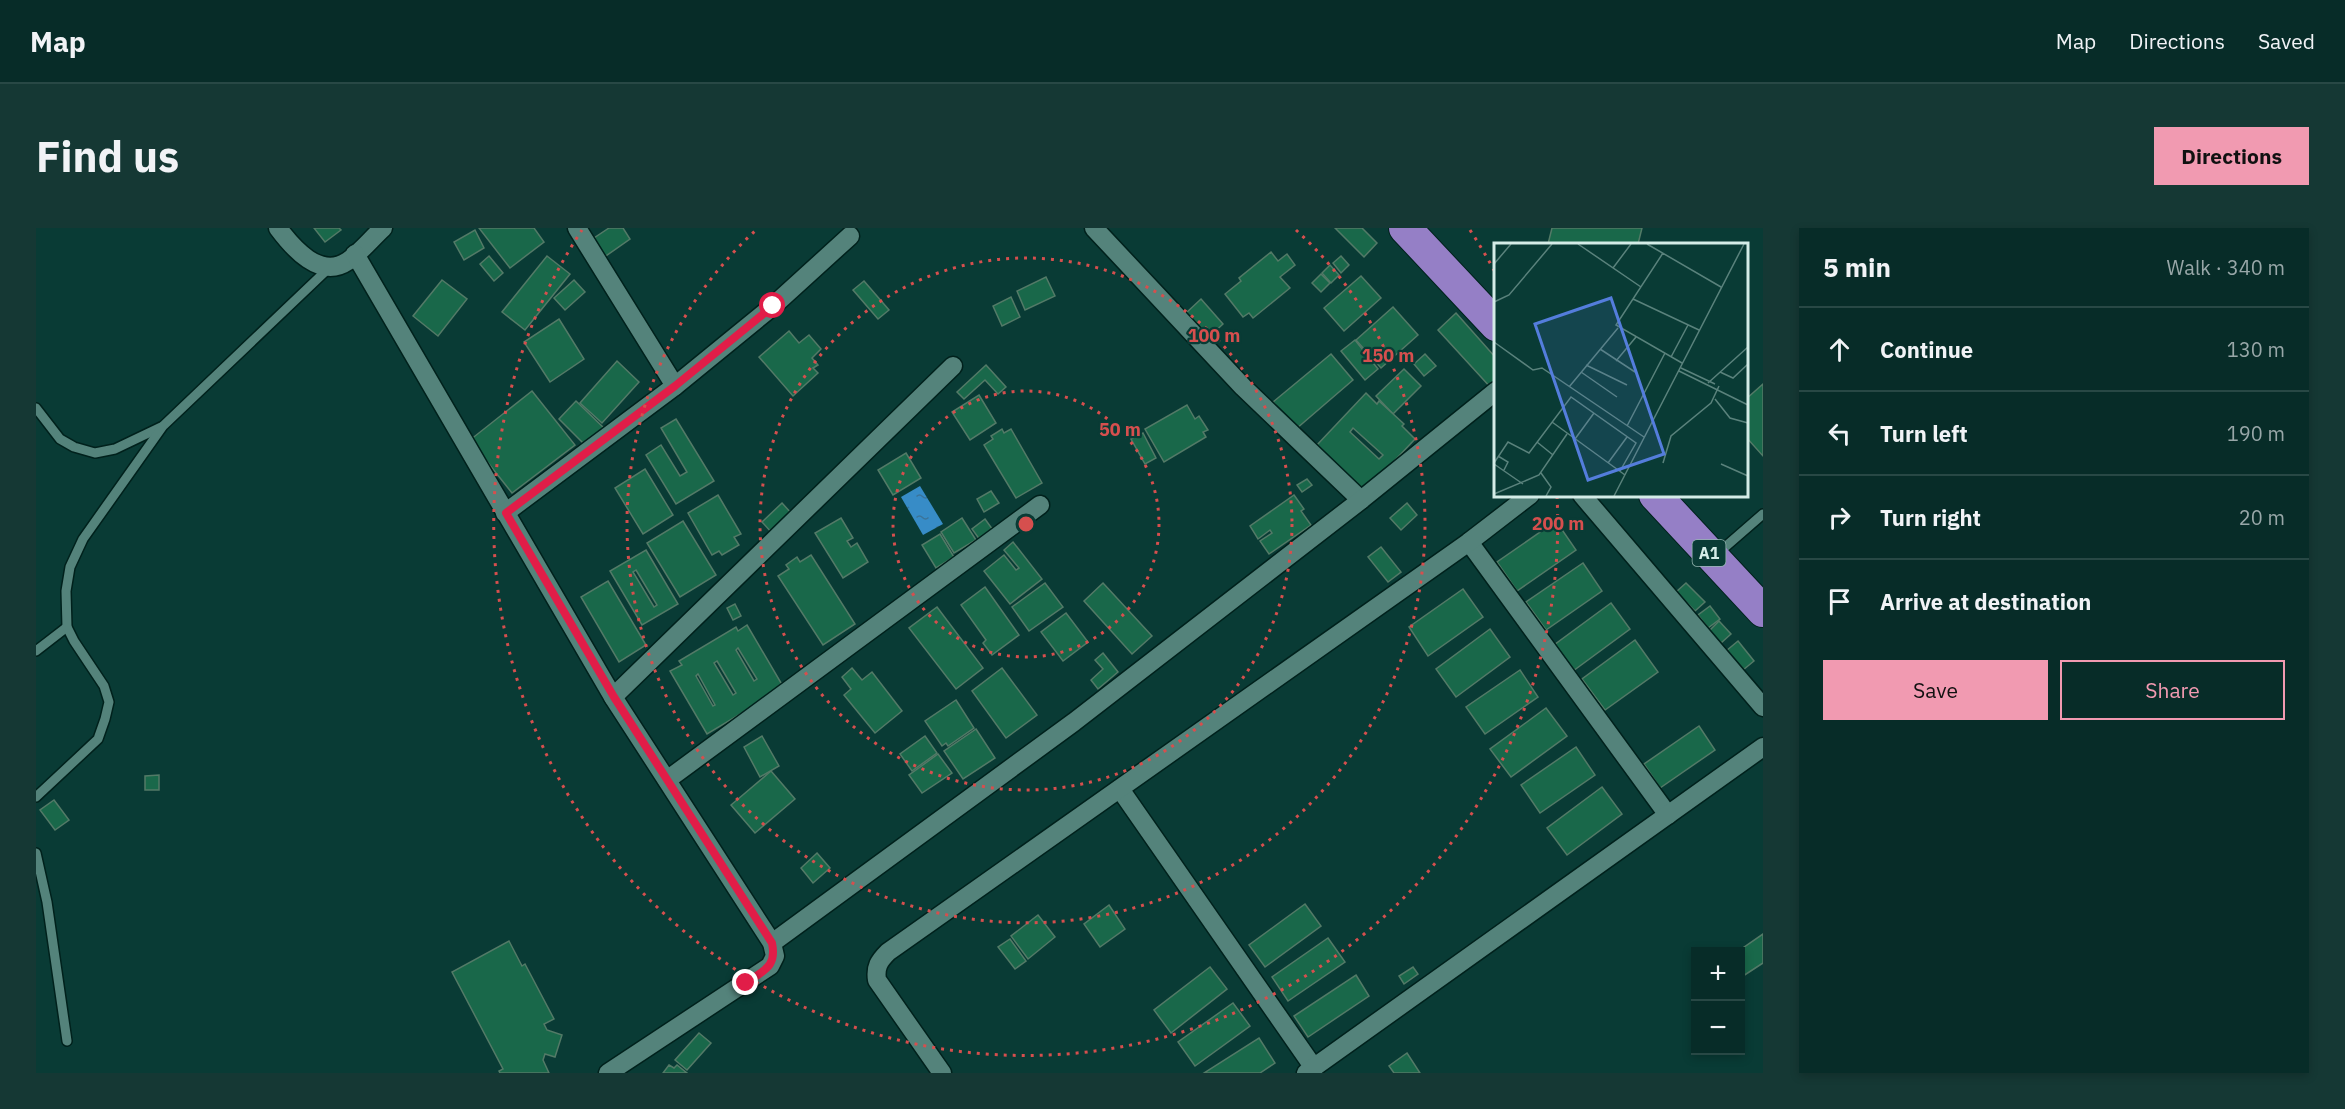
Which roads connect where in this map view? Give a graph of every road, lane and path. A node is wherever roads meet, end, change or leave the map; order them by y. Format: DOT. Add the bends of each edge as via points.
graph roads {
  1 [pos="278,228"];
  2 [pos="383,228"];
  3 [pos="577,228"];
  4 [pos="1094,228"];
  5 [pos="1405,228"];
  6 [pos="850,236"];
  7 [pos="356,254"];
  8 [pos="332,266"];
  9 [pos="1494,323"];
  10 [pos="953,366"];
  11 [pos="675,386"];
  12 [pos="1494,393"];
  13 [pos="36,408"];
  14 [pos="163,426"];
  15 [pos="1529,496"];
  16 [pos="1583,496"];
  17 [pos="1656,496"];
  18 [pos="1361,500"];
  19 [pos="1040,505"];
  20 [pos="506,513"];
  21 [pos="1763,514"];
  22 [pos="1469,542"];
  23 [pos="1713,557"];
  24 [pos="1763,611"];
  25 [pos="68,627"];
  26 [pos="36,651"];
  27 [pos="614,697"];
  28 [pos="1763,707"];
  29 [pos="1763,747"];
  30 [pos="667,780"];
  31 [pos="1120,789"];
  32 [pos="36,797"];
  33 [pos="1668,815"];
  34 [pos="36,853"];
  35 [pos="772,943"];
  36 [pos="68,1041"];
  37 [pos="1310,1070"];
  38 [pos="608,1073"];
  39 [pos="942,1073"];
  1 -- 8 [label="street" via="304,257"];
  2 -- 7 [label="street"];
  3 -- 11 [label="street"];
  4 -- 18 [label="street" via="1243,387"];
  5 -- 9 [label="highway"];
  6 -- 11 [label="street" via="773,306"];
  7 -- 8 [label="street" via="347,262"];
  7 -- 20 [label="street"];
  8 -- 14 [label="lane"];
  10 -- 27 [label="street"];
  11 -- 20 [label="street"];
  12 -- 18 [label="street"];
  13 -- 14 [label="lane" via="60,439 95,453 115,449"];
  14 -- 25 [label="lane" via="84,539 70,567 66,591"];
  15 -- 22 [label="street"];
  16 -- 28 [label="street"];
  17 -- 23 [label="highway, A1"];
  18 -- 35 [label="street" via="1074,722"];
  19 -- 30 [label="street"];
  20 -- 27 [label="street"];
  21 -- 23 [label="lane"];
  22 -- 31 [label="street"];
  22 -- 33 [label="street"];
  23 -- 24 [label="highway, A1"];
  25 -- 26 [label="lane"];
  25 -- 32 [label="lane" via="104,686 109,702 98,739"];
  27 -- 30 [label="street"];
  29 -- 33 [label="street"];
  30 -- 35 [label="street"];
  31 -- 37 [label="street"];
  31 -- 39 [label="street" via="879,962 875,970 877,980"];
  33 -- 37 [label="street"];
  34 -- 36 [label="lane"];
  35 -- 38 [label="street" via="775,956 770,966"];
}
